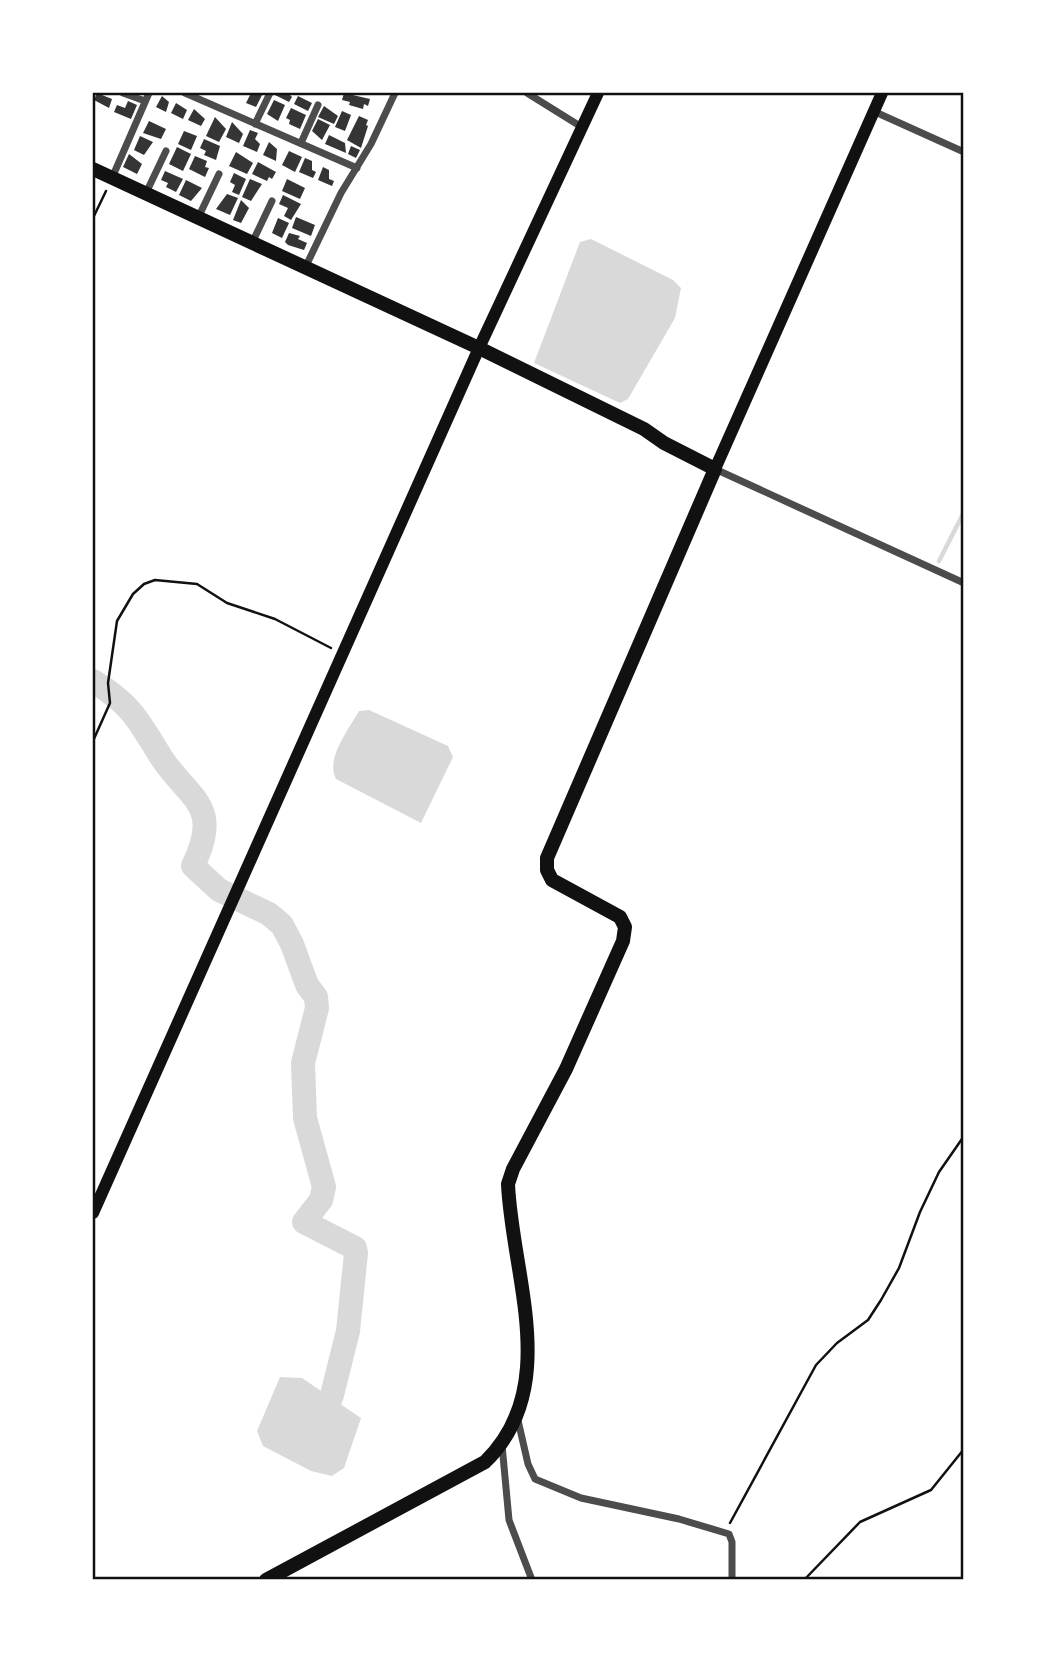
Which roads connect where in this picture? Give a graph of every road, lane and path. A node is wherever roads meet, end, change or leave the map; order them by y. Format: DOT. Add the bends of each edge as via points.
graph roads {
  1 [pos="123,93"];
  2 [pos="149,93"];
  3 [pos="187,93"];
  4 [pos="271,93"];
  5 [pos="383,93"];
  6 [pos="527,93"];
  7 [pos="598,93"];
  8 [pos="882,93"];
  9 [pos="394,95"];
  10 [pos="145,102"];
  11 [pos="318,105"];
  12 [pos="872,111"];
  13 [pos="255,124"];
  14 [pos="580,126"];
  15 [pos="301,143"];
  16 [pos="166,150"];
  17 [pos="964,152"];
  18 [pos="357,168"];
  19 [pos="93,169"];
  20 [pos="219,174"];
  21 [pos="112,178"];
  22 [pos="145,194"];
  23 [pos="272,201"];
  24 [pos="93,218"];
  25 [pos="198,218"];
  26 [pos="251,243"];
  27 [pos="305,268"];
  28 [pos="479,348"];
  29 [pos="715,469"];
  30 [pos="964,583"];
  31 [pos="343,655"];
  32 [pos="93,741"];
  33 [pos="964,1136"];
  34 [pos="93,1213"];
  35 [pos="517,1415"];
  36 [pos="502,1445"];
  37 [pos="964,1449"];
  38 [pos="729,1534"];
  39 [pos="266,1580"];
  40 [pos="532,1580"];
  41 [pos="732,1580"];
  42 [pos="804,1580"];
  1 -- 10 [label="street"];
  2 -- 10 [label="street"];
  3 -- 13 [label="street"];
  4 -- 13 [label="street"];
  5 -- 9 [label="street"];
  6 -- 14 [label="street"];
  7 -- 14 [label="main road"];
  8 -- 12 [label="main road"];
  9 -- 18 [label="street"];
  10 -- 21 [label="street"];
  11 -- 15 [label="street"];
  12 -- 17 [label="street"];
  12 -- 29 [label="main road"];
  13 -- 15 [label="street"];
  14 -- 28 [label="main road"];
  15 -- 18 [label="street"];
  16 -- 22 [label="street"];
  18 -- 27 [label="street"];
  19 -- 21 [label="main road"];
  20 -- 25 [label="street"];
  21 -- 22 [label="main road"];
  21 -- 24 [label="path"];
  22 -- 25 [label="main road"];
  23 -- 26 [label="street"];
  25 -- 26 [label="main road"];
  26 -- 27 [label="main road"];
  27 -- 28 [label="main road"];
  28 -- 29 [label="main road"];
  28 -- 31 [label="main road"];
  29 -- 30 [label="street"];
  29 -- 35 [label="main road" via="547,858 552,880 620,918 625,927 582,1035 508,1184 528,1328"];
  31 -- 32 [label="path" via="275,619 228,603 197,584 155,580 133,594 117,621 108,683 110,703"];
  31 -- 34 [label="main road"];
  33 -- 38 [label="path" via="939,1172 881,1300 868,1320 816,1365 748,1487 730,1522"];
  35 -- 36 [label="main road"];
  35 -- 38 [label="street" via="535,1479 581,1498 679,1518"];
  36 -- 39 [label="main road" via="465,1474"];
  36 -- 40 [label="street" via="509,1520"];
  37 -- 42 [label="path" via="931,1490 860,1522"];
  38 -- 41 [label="street"];
}
